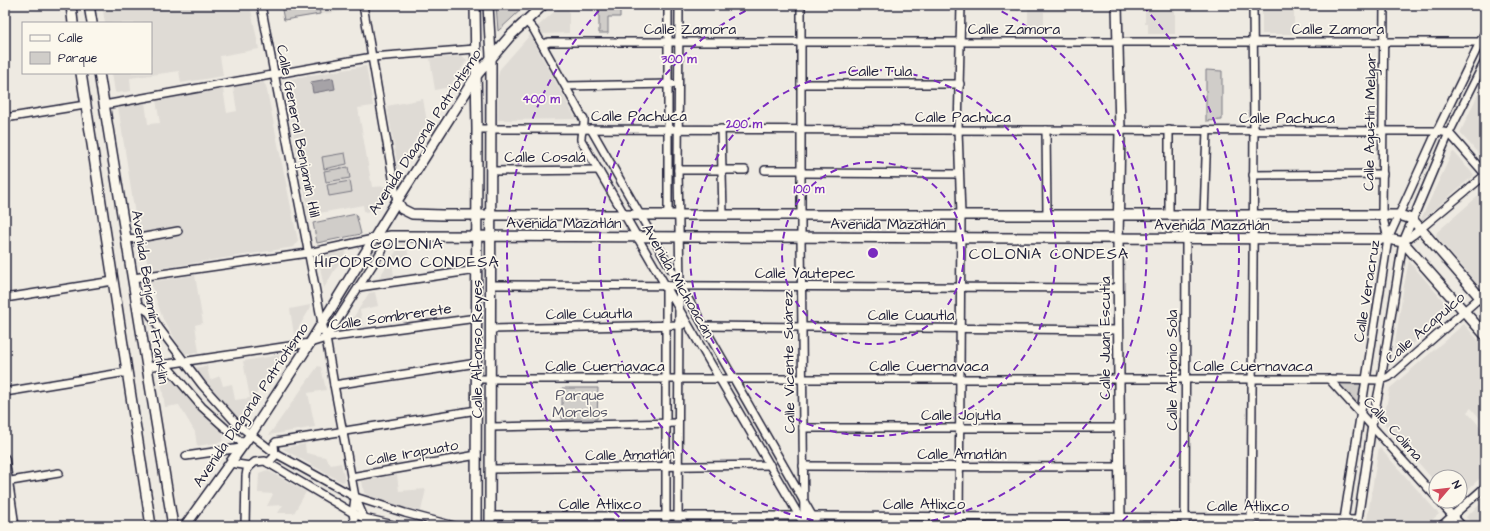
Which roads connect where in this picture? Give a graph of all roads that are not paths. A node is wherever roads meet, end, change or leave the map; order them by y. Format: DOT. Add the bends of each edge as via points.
graph roads {
  1 [pos="71,5"];
  2 [pos="89,5"];
  3 [pos="261,5"];
  4 [pos="363,5"];
  5 [pos="475,5"];
  6 [pos="488,5"];
  7 [pos="543,5"];
  8 [pos="668,5"];
  9 [pos="679,5"];
  10 [pos="801,5"];
  11 [pos="961,5"];
  12 [pos="1118,5"];
  13 [pos="1253,5"];
  14 [pos="1384,5"];
  15 [pos="525,20"];
  16 [pos="73,22"];
  17 [pos="92,22"];
  18 [pos="1485,32"];
  19 [pos="668,42"];
  20 [pos="678,42"];
  21 [pos="801,42"];
  22 [pos="961,42"];
  23 [pos="1118,42"];
  24 [pos="1253,42"];
  25 [pos="1384,42"];
  26 [pos="1483,43"];
  27 [pos="544,47"];
  28 [pos="475,48"];
  29 [pos="491,56"];
  30 [pos="372,57"];
  31 [pos="1485,61"];
  32 [pos="81,74"];
  33 [pos="100,74"];
  34 [pos="274,75"];
  35 [pos="476,76"];
  36 [pos="679,84"];
  37 [pos="801,84"];
  38 [pos="960,84"];
  39 [pos="668,85"];
  40 [pos="566,86"];
  41 [pos="85,105"];
  42 [pos="104,105"];
  43 [pos="5,118"];
  44 [pos="477,129"];
  45 [pos="492,129"];
  46 [pos="583,129"];
  47 [pos="591,129"];
  48 [pos="668,129"];
  49 [pos="678,129"];
  50 [pos="721,130"];
  51 [pos="802,130"];
  52 [pos="958,130"];
  53 [pos="1046,130"];
  54 [pos="1120,130"];
  55 [pos="1169,130"];
  56 [pos="1207,130"];
  57 [pos="1254,130"];
  58 [pos="1384,131"];
  59 [pos="1437,131"];
  60 [pos="1449,133"];
  61 [pos="492,170"];
  62 [pos="599,170"];
  63 [pos="678,170"];
  64 [pos="722,170"];
  65 [pos="745,170"];
  66 [pos="764,170"];
  67 [pos="801,172"];
  68 [pos="960,174"];
  69 [pos="1383,174"];
  70 [pos="1485,174"];
  71 [pos="1253,175"];
  72 [pos="397,200"];
  73 [pos="1047,211"];
  74 [pos="1382,214"];
  75 [pos="723,215"];
  76 [pos="801,215"];
  77 [pos="960,215"];
  78 [pos="1118,215"];
  79 [pos="1169,215"];
  80 [pos="1187,215"];
  81 [pos="1204,215"];
  82 [pos="1253,215"];
  83 [pos="1398,215"];
  84 [pos="477,216"];
  85 [pos="491,216"];
  86 [pos="624,216"];
  87 [pos="640,216"];
  88 [pos="668,216"];
  89 [pos="679,216"];
  90 [pos="1412,219"];
  91 [pos="1421,229"];
  92 [pos="178,231"];
  93 [pos="391,236"];
  94 [pos="477,236"];
  95 [pos="491,236"];
  96 [pos="637,237"];
  97 [pos="652,237"];
  98 [pos="679,237"];
  99 [pos="126,238"];
  100 [pos="801,238"];
  101 [pos="960,238"];
  102 [pos="373,239"];
  103 [pos="1118,239"];
  104 [pos="1186,239"];
  105 [pos="1253,239"];
  106 [pos="1388,239"];
  107 [pos="1403,242"];
  108 [pos="308,253"];
  109 [pos="477,270"];
  110 [pos="133,278"];
  111 [pos="113,281"];
  112 [pos="491,285"];
  113 [pos="666,286"];
  114 [pos="680,286"];
  115 [pos="801,286"];
  116 [pos="359,287"];
  117 [pos="960,287"];
  118 [pos="1118,288"];
  119 [pos="5,298"];
  120 [pos="1484,298"];
  121 [pos="137,304"];
  122 [pos="678,308"];
  123 [pos="1465,311"];
  124 [pos="477,318"];
  125 [pos="322,323"];
  126 [pos="667,325"];
  127 [pos="679,325"];
  128 [pos="688,325"];
  129 [pos="704,326"];
  130 [pos="802,327"];
  131 [pos="960,328"];
  132 [pos="491,329"];
  133 [pos="1119,330"];
  134 [pos="1485,335"];
  135 [pos="326,338"];
  136 [pos="310,343"];
  137 [pos="184,361"];
  138 [pos="477,362"];
  139 [pos="165,364"];
  140 [pos="147,367"];
  141 [pos="127,372"];
  142 [pos="477,379"];
  143 [pos="491,379"];
  144 [pos="667,379"];
  145 [pos="678,379"];
  146 [pos="802,379"];
  147 [pos="960,379"];
  148 [pos="1119,379"];
  149 [pos="1186,379"];
  150 [pos="1251,379"];
  151 [pos="1330,379"];
  152 [pos="720,380"];
  153 [pos="734,380"];
  154 [pos="1366,380"];
  155 [pos="1381,380"];
  156 [pos="334,385"];
  157 [pos="5,392"];
  158 [pos="477,410"];
  159 [pos="1361,413"];
  160 [pos="678,422"];
  161 [pos="667,423"];
  162 [pos="1372,425"];
  163 [pos="490,427"];
  164 [pos="803,428"];
  165 [pos="960,428"];
  166 [pos="1119,428"];
  167 [pos="343,431"];
  168 [pos="251,434"];
  169 [pos="242,446"];
  170 [pos="275,453"];
  171 [pos="476,455"];
  172 [pos="186,456"];
  173 [pos="5,458"];
  174 [pos="230,463"];
  175 [pos="268,463"];
  176 [pos="770,465"];
  177 [pos="250,466"];
  178 [pos="803,466"];
  179 [pos="666,467"];
  180 [pos="678,467"];
  181 [pos="960,467"];
  182 [pos="1120,467"];
  183 [pos="490,470"];
  184 [pos="59,473"];
  185 [pos="351,477"];
  186 [pos="7,481"];
  187 [pos="1485,487"];
  188 [pos="1428,488"];
  189 [pos="355,497"];
  190 [pos="803,500"];
  191 [pos="1446,509"];
  192 [pos="353,513"];
  193 [pos="812,516"];
  194 [pos="1452,516"];
  195 [pos="666,517"];
  196 [pos="678,517"];
  197 [pos="960,517"];
  198 [pos="364,518"];
  199 [pos="490,521"];
  200 [pos="803,522"];
  201 [pos="1120,522"];
  202 [pos="1185,522"];
  203 [pos="1251,522"];
  204 [pos="1343,523"];
  205 [pos="1357,523"];
  206 [pos="15,526"];
  207 [pos="151,526"];
  208 [pos="173,526"];
  209 [pos="185,526"];
  210 [pos="245,526"];
  211 [pos="355,526"];
  212 [pos="365,526"];
  213 [pos="398,526"];
  214 [pos="454,526"];
  215 [pos="476,526"];
  216 [pos="666,526"];
  217 [pos="678,526"];
  218 [pos="818,526"];
  219 [pos="959,526"];
  220 [pos="1441,526"];
  221 [pos="1462,526"];
  1 -- 16 [label="main road"];
  2 -- 17 [label="main road"];
  3 -- 34 [label="street, Calle General Benjamín Hill"];
  4 -- 30 [label="street"];
  5 -- 28 [label="main road, Calle Alfonso Reyes"];
  6 -- 29 [label="main road, Calle Alfonso Reyes"];
  7 -- 15 [label="main road, Avenida Diagonal Patriotismo"];
  8 -- 19 [label="street"];
  9 -- 20 [label="street"];
  10 -- 21 [label="street, Calle Vicente Suárez"];
  11 -- 22 [label="street"];
  12 -- 23 [label="main road, Calle Juan Escutia"];
  13 -- 24 [label="street"];
  14 -- 25 [label="street, Calle Agustín Melgar"];
  15 -- 27 [label="street, Avenida Michoacán"];
  15 -- 29 [label="main road, Avenida Diagonal Patriotismo"];
  18 -- 26 [label="street, Calle Veracruz"];
  19 -- 20 [label="street, Calle Zamora"];
  19 -- 27 [label="street, Calle Zamora" via="550,42 544,44"];
  19 -- 39 [label="street"];
  20 -- 21 [label="street, Calle Zamora"];
  20 -- 36 [label="street"];
  21 -- 22 [label="street, Calle Zamora"];
  21 -- 37 [label="street, Calle Vicente Suárez"];
  22 -- 23 [label="street, Calle Zamora"];
  22 -- 38 [label="street"];
  23 -- 24 [label="street, Calle Zamora"];
  23 -- 54 [label="main road, Calle Juan Escutia"];
  24 -- 25 [label="street, Calle Zamora"];
  24 -- 57 [label="street"];
  25 -- 26 [label="street, Calle Zamora"];
  25 -- 58 [label="street, Calle Agustín Melgar"];
  26 -- 59 [label="street, Calle Veracruz"];
  27 -- 40 [label="street, Avenida Michoacán"];
  28 -- 30 [label="street"];
  28 -- 35 [label="main road, Calle Alfonso Reyes"];
  29 -- 35 [label="main road, Avenida Diagonal Patriotismo"];
  29 -- 45 [label="main road, Calle Alfonso Reyes"];
  30 -- 34 [label="street"];
  30 -- 72 [label="street"];
  31 -- 60 [label="street, Calle Veracruz"];
  32 -- 41 [label="main road"];
  33 -- 42 [label="main road, Avenida Benjamín Franklin"];
  34 -- 42 [label="street"];
  34 -- 108 [label="street, Calle General Benjamín Hill"];
  35 -- 44 [label="main road, Calle Alfonso Reyes"];
  35 -- 72 [label="main road, Avenida Diagonal Patriotismo"];
  36 -- 39 [label="street"];
  36 -- 49 [label="street"];
  37 -- 38 [label="street, Calle Tula"];
  37 -- 51 [label="street, Calle Vicente Suárez"];
  38 -- 52 [label="street"];
  39 -- 40 [label="street"];
  39 -- 48 [label="street"];
  40 -- 46 [label="street, Avenida Michoacán" via="584,120"];
  41 -- 43 [label="street"];
  41 -- 111 [label="main road"];
  42 -- 99 [label="main road, Avenida Benjamín Franklin"];
  44 -- 45 [label="street, Calle Pachuca"];
  44 -- 84 [label="main road, Calle Alfonso Reyes"];
  45 -- 46 [label="street, Calle Pachuca"];
  45 -- 61 [label="main road, Calle Alfonso Reyes"];
  46 -- 47 [label="street, Calle Pachuca"];
  46 -- 62 [label="street, Avenida Michoacán" via="581,140"];
  47 -- 48 [label="street, Calle Pachuca"];
  47 -- 87 [label="street, Avenida Michoacán"];
  48 -- 49 [label="street, Calle Pachuca"];
  48 -- 88 [label="street"];
  49 -- 50 [label="street, Calle Pachuca"];
  49 -- 63 [label="street"];
  50 -- 51 [label="street, Calle Pachuca"];
  50 -- 64 [label="street"];
  51 -- 52 [label="street, Calle Pachuca"];
  51 -- 67 [label="street, Calle Vicente Suárez"];
  52 -- 53 [label="street, Calle Pachuca"];
  52 -- 68 [label="street"];
  53 -- 54 [label="street, Calle Pachuca"];
  53 -- 73 [label="street"];
  54 -- 55 [label="street, Calle Pachuca"];
  54 -- 78 [label="main road, Calle Juan Escutia"];
  55 -- 56 [label="street, Calle Pachuca"];
  55 -- 79 [label="street"];
  56 -- 57 [label="street, Calle Pachuca"];
  56 -- 81 [label="street"];
  57 -- 58 [label="street, Calle Pachuca"];
  57 -- 71 [label="street"];
  58 -- 59 [label="street, Calle Pachuca"];
  58 -- 69 [label="street, Calle Agustín Melgar"];
  59 -- 60 [label="street, Calle Pachuca"];
  59 -- 83 [label="street, Calle Veracruz"];
  60 -- 70 [label="street"];
  60 -- 90 [label="street, Calle Veracruz"];
  61 -- 62 [label="street, Calle Cosalá"];
  61 -- 85 [label="main road, Calle Alfonso Reyes"];
  62 -- 86 [label="street, Avenida Michoacán"];
  63 -- 64 [label="street"];
  63 -- 89 [label="street"];
  64 -- 65 [label="street"];
  64 -- 75 [label="street"];
  66 -- 67 [label="street"];
  67 -- 68 [label="street"];
  67 -- 76 [label="street, Calle Vicente Suárez"];
  68 -- 77 [label="street"];
  69 -- 71 [label="street"];
  69 -- 74 [label="street, Calle Agustín Melgar"];
  70 -- 91 [label="street"];
  71 -- 82 [label="street"];
  72 -- 84 [label="main road, Avenida Mazatlán" via="402,208 412,214"];
  72 -- 102 [label="main road, Avenida Diagonal Patriotismo"];
  73 -- 77 [label="main road, Avenida Mazatlán"];
  73 -- 78 [label="main road, Avenida Mazatlán"];
  74 -- 82 [label="main road, Avenida Mazatlán"];
  74 -- 83 [label="main road, Avenida Mazatlán"];
  74 -- 106 [label="street, Calle Agustín Melgar"];
  75 -- 76 [label="main road, Avenida Mazatlán"];
  75 -- 89 [label="main road, Avenida Mazatlán"];
  76 -- 77 [label="main road, Avenida Mazatlán"];
  76 -- 100 [label="street, Calle Vicente Suárez"];
  77 -- 101 [label="street"];
  78 -- 79 [label="main road, Avenida Mazatlán"];
  78 -- 103 [label="main road, Calle Juan Escutia"];
  79 -- 80 [label="main road, Avenida Mazatlán"];
  80 -- 81 [label="main road, Avenida Mazatlán"];
  80 -- 104 [label="street, Calle Antonio Sola"];
  81 -- 82 [label="main road, Avenida Mazatlán"];
  82 -- 105 [label="street"];
  83 -- 90 [label="main road, Avenida Mazatlán"];
  83 -- 106 [label="street, Calle Veracruz"];
  84 -- 85 [label="main road, Avenida Mazatlán"];
  84 -- 94 [label="main road, Calle Alfonso Reyes"];
  85 -- 86 [label="main road, Avenida Mazatlán"];
  85 -- 95 [label="main road, Calle Alfonso Reyes"];
  86 -- 87 [label="main road, Avenida Mazatlán"];
  86 -- 96 [label="street, Avenida Michoacán"];
  87 -- 88 [label="main road, Avenida Mazatlán"];
  87 -- 97 [label="street, Avenida Michoacán"];
  88 -- 89 [label="main road, Avenida Mazatlán"];
  89 -- 98 [label="street"];
  90 -- 91 [label="main road"];
  90 -- 107 [label="street, Calle Veracruz"];
  91 -- 107 [label="street"];
  91 -- 120 [label="main road"];
  92 -- 99 [label="street"];
  93 -- 94 [label="main road, Avenida Mazatlán"];
  93 -- 102 [label="main road, Avenida Mazatlán"];
  93 -- 116 [label="street"];
  94 -- 95 [label="main road, Avenida Mazatlán"];
  94 -- 109 [label="main road, Calle Alfonso Reyes"];
  95 -- 96 [label="main road, Avenida Mazatlán"];
  95 -- 112 [label="main road, Calle Alfonso Reyes"];
  96 -- 97 [label="main road, Avenida Mazatlán"];
  96 -- 113 [label="street, Avenida Michoacán"];
  97 -- 98 [label="main road, Avenida Mazatlán"];
  97 -- 114 [label="street, Avenida Michoacán"];
  98 -- 100 [label="main road, Avenida Mazatlán"];
  98 -- 114 [label="street"];
  99 -- 110 [label="main road, Avenida Benjamín Franklin"];
  100 -- 101 [label="main road, Avenida Mazatlán"];
  100 -- 115 [label="street, Calle Vicente Suárez"];
  101 -- 103 [label="main road, Avenida Mazatlán"];
  101 -- 117 [label="street"];
  102 -- 108 [label="street"];
  102 -- 125 [label="main road, Avenida Diagonal Patriotismo"];
  103 -- 104 [label="main road, Avenida Mazatlán"];
  103 -- 118 [label="main road, Calle Juan Escutia"];
  104 -- 105 [label="main road, Avenida Mazatlán"];
  104 -- 149 [label="street, Calle Antonio Sola"];
  105 -- 106 [label="main road, Avenida Mazatlán"];
  105 -- 150 [label="street"];
  106 -- 107 [label="main road, Avenida Mazatlán"];
  106 -- 154 [label="street, Calle Veracruz"];
  107 -- 123 [label="main road"];
  107 -- 155 [label="street, Calle Veracruz"];
  108 -- 110 [label="street"];
  108 -- 125 [label="street, Calle General Benjamín Hill"];
  109 -- 116 [label="street"];
  109 -- 124 [label="main road, Calle Alfonso Reyes"];
  110 -- 121 [label="main road, Avenida Benjamín Franklin"];
  111 -- 119 [label="street"];
  111 -- 141 [label="main road"];
  112 -- 113 [label="street, Calle Yautepec"];
  112 -- 132 [label="main road, Calle Alfonso Reyes"];
  113 -- 114 [label="street, Calle Yautepec"];
  113 -- 122 [label="street, Avenida Michoacán"];
  113 -- 126 [label="street"];
  114 -- 115 [label="street, Calle Yautepec"];
  114 -- 122 [label="street"];
  114 -- 129 [label="street, Avenida Michoacán"];
  115 -- 117 [label="street, Calle Yautepec"];
  115 -- 130 [label="street, Calle Vicente Suárez"];
  116 -- 135 [label="street"];
  117 -- 118 [label="street, Calle Yautepec"];
  117 -- 131 [label="street"];
  118 -- 133 [label="main road, Calle Juan Escutia"];
  120 -- 123 [label="street, Calle Acapulco"];
  121 -- 137 [label="street" via="149,312"];
  121 -- 140 [label="main road, Avenida Benjamín Franklin"];
  122 -- 127 [label="street"];
  122 -- 128 [label="street, Avenida Michoacán"];
  123 -- 134 [label="main road"];
  123 -- 155 [label="street, Calle Acapulco" via="1389,377"];
  124 -- 135 [label="street, Calle Sombrerete"];
  124 -- 138 [label="main road, Calle Alfonso Reyes"];
  125 -- 135 [label="street, Calle General Benjamín Hill"];
  125 -- 136 [label="main road, Avenida Diagonal Patriotismo"];
  126 -- 127 [label="street, Calle Cuautla"];
  126 -- 132 [label="street, Calle Cuautla"];
  126 -- 144 [label="street"];
  127 -- 128 [label="street, Calle Cuautla"];
  127 -- 145 [label="street"];
  128 -- 152 [label="street, Avenida Michoacán"];
  129 -- 130 [label="street, Calle Cuautla"];
  129 -- 153 [label="street, Avenida Michoacán"];
  130 -- 131 [label="street, Calle Cuautla"];
  130 -- 146 [label="street, Calle Vicente Suárez"];
  131 -- 133 [label="street, Calle Cuautla"];
  131 -- 147 [label="street"];
  132 -- 143 [label="main road, Calle Alfonso Reyes"];
  133 -- 148 [label="main road, Calle Juan Escutia"];
  135 -- 136 [label="street, Calle Sombrerete"];
  135 -- 156 [label="street, Calle General Benjamín Hill"];
  136 -- 137 [label="street, Calle Sombrerete"];
  136 -- 168 [label="main road, Avenida Diagonal Patriotismo"];
  137 -- 139 [label="street, Calle Sombrerete"];
  137 -- 168 [label="street" via="237,424"];
  138 -- 142 [label="main road, Calle Alfonso Reyes"];
  138 -- 156 [label="street"];
  139 -- 140 [label="street, Calle Sombrerete"];
  139 -- 169 [label="street" via="202,407"];
  140 -- 208 [label="main road, Avenida Benjamín Franklin"];
  141 -- 157 [label="street"];
  141 -- 207 [label="main road"];
  142 -- 143 [label="street, Calle Cuernavaca"];
  142 -- 158 [label="main road, Calle Alfonso Reyes"];
  143 -- 144 [label="street, Calle Cuernavaca"];
  143 -- 163 [label="main road, Calle Alfonso Reyes"];
  144 -- 145 [label="street, Calle Cuernavaca"];
  144 -- 161 [label="street"];
  145 -- 152 [label="street, Calle Cuernavaca"];
  145 -- 160 [label="street"];
  146 -- 147 [label="street, Calle Cuernavaca"];
  146 -- 153 [label="street, Calle Cuernavaca"];
  146 -- 164 [label="street, Calle Vicente Suárez"];
  147 -- 148 [label="street, Calle Cuernavaca"];
  147 -- 165 [label="street"];
  148 -- 149 [label="street, Calle Cuernavaca"];
  148 -- 166 [label="main road, Calle Juan Escutia"];
  149 -- 150 [label="street, Calle Cuernavaca"];
  149 -- 202 [label="street, Calle Antonio Sola"];
  150 -- 151 [label="street, Calle Cuernavaca"];
  150 -- 203 [label="street"];
  151 -- 154 [label="street, Calle Cuernavaca"];
  151 -- 159 [label="street, Calle Colima"];
  152 -- 153 [label="street, Calle Cuernavaca"];
  152 -- 176 [label="street, Avenida Michoacán"];
  153 -- 190 [label="street, Avenida Michoacán"];
  154 -- 155 [label="street, Calle Cuernavaca"];
  154 -- 159 [label="street, Calle Veracruz"];
  155 -- 162 [label="street, Calle Veracruz"];
  156 -- 167 [label="street, Calle General Benjamín Hill"];
  158 -- 167 [label="street"];
  158 -- 171 [label="main road, Calle Alfonso Reyes"];
  159 -- 162 [label="street, Calle Colima"];
  159 -- 204 [label="street, Calle Veracruz"];
  160 -- 161 [label="street"];
  160 -- 180 [label="street"];
  161 -- 163 [label="street"];
  161 -- 179 [label="street"];
  162 -- 188 [label="street, Calle Colima"];
  162 -- 205 [label="street, Calle Veracruz"];
  163 -- 183 [label="main road, Calle Alfonso Reyes"];
  164 -- 165 [label="street, Calle Jojutla"];
  164 -- 178 [label="street, Calle Vicente Suárez"];
  165 -- 166 [label="street, Calle Jojutla"];
  165 -- 181 [label="street"];
  166 -- 182 [label="main road, Calle Juan Escutia"];
  167 -- 170 [label="street" via="276,442"];
  167 -- 185 [label="street, Calle General Benjamín Hill"];
  168 -- 169 [label="main road, Avenida Diagonal Patriotismo"];
  168 -- 170 [label="street"];
  169 -- 172 [label="street"];
  169 -- 174 [label="main road, Avenida Diagonal Patriotismo"];
  170 -- 175 [label="street"];
  170 -- 189 [label="street"];
  171 -- 185 [label="street, Calle Irapuato"];
  171 -- 215 [label="main road, Calle Alfonso Reyes"];
  173 -- 186 [label="street"];
  174 -- 177 [label="street"];
  174 -- 209 [label="main road, Avenida Diagonal Patriotismo"];
  175 -- 177 [label="street" via="255,462"];
  175 -- 192 [label="street"];
  176 -- 180 [label="street, Calle Amatlán"];
  176 -- 200 [label="street, Avenida Michoacán"];
  177 -- 210 [label="street" via="246,476"];
  178 -- 181 [label="street, Calle Amatlán"];
  178 -- 190 [label="street, Calle Vicente Suárez"];
  179 -- 180 [label="street, Calle Amatlán"];
  179 -- 183 [label="street, Calle Amatlán"];
  179 -- 195 [label="street"];
  180 -- 196 [label="street"];
  181 -- 182 [label="street, Calle Amatlán"];
  181 -- 197 [label="street"];
  182 -- 201 [label="main road, Calle Juan Escutia"];
  183 -- 199 [label="main road, Calle Alfonso Reyes"];
  184 -- 186 [label="street"];
  185 -- 189 [label="street, Calle General Benjamín Hill"];
  186 -- 206 [label="street"];
  187 -- 194 [label="street"];
  189 -- 192 [label="street, Calle General Benjamín Hill"];
  189 -- 198 [label="street, Calle General Benjamín Hill"];
  189 -- 214 [label="street"];
  190 -- 193 [label="street, Avenida Michoacán"];
  190 -- 200 [label="street, Calle Vicente Suárez"];
  191 -- 194 [label="street"];
  192 -- 198 [label="street"];
  192 -- 211 [label="street, Calle General Benjamín Hill"];
  193 -- 197 [label="street, Calle Atlixco"];
  193 -- 200 [label="street, Calle Atlixco"];
  193 -- 218 [label="street, Avenida Michoacán"];
  194 -- 220 [label="street"];
  194 -- 221 [label="street"];
  195 -- 196 [label="street, Calle Atlixco"];
  195 -- 199 [label="street, Calle Atlixco"];
  195 -- 216 [label="street"];
  196 -- 200 [label="street, Calle Atlixco"];
  196 -- 217 [label="street"];
  197 -- 201 [label="street, Calle Atlixco"];
  197 -- 219 [label="street"];
  198 -- 212 [label="street, Calle General Benjamín Hill"];
  198 -- 213 [label="street"];
  201 -- 202 [label="street, Calle Atlixco"];
  202 -- 203 [label="street, Calle Atlixco"];
  203 -- 204 [label="street, Calle Atlixco"];
  204 -- 205 [label="street, Calle Atlixco"];
}
